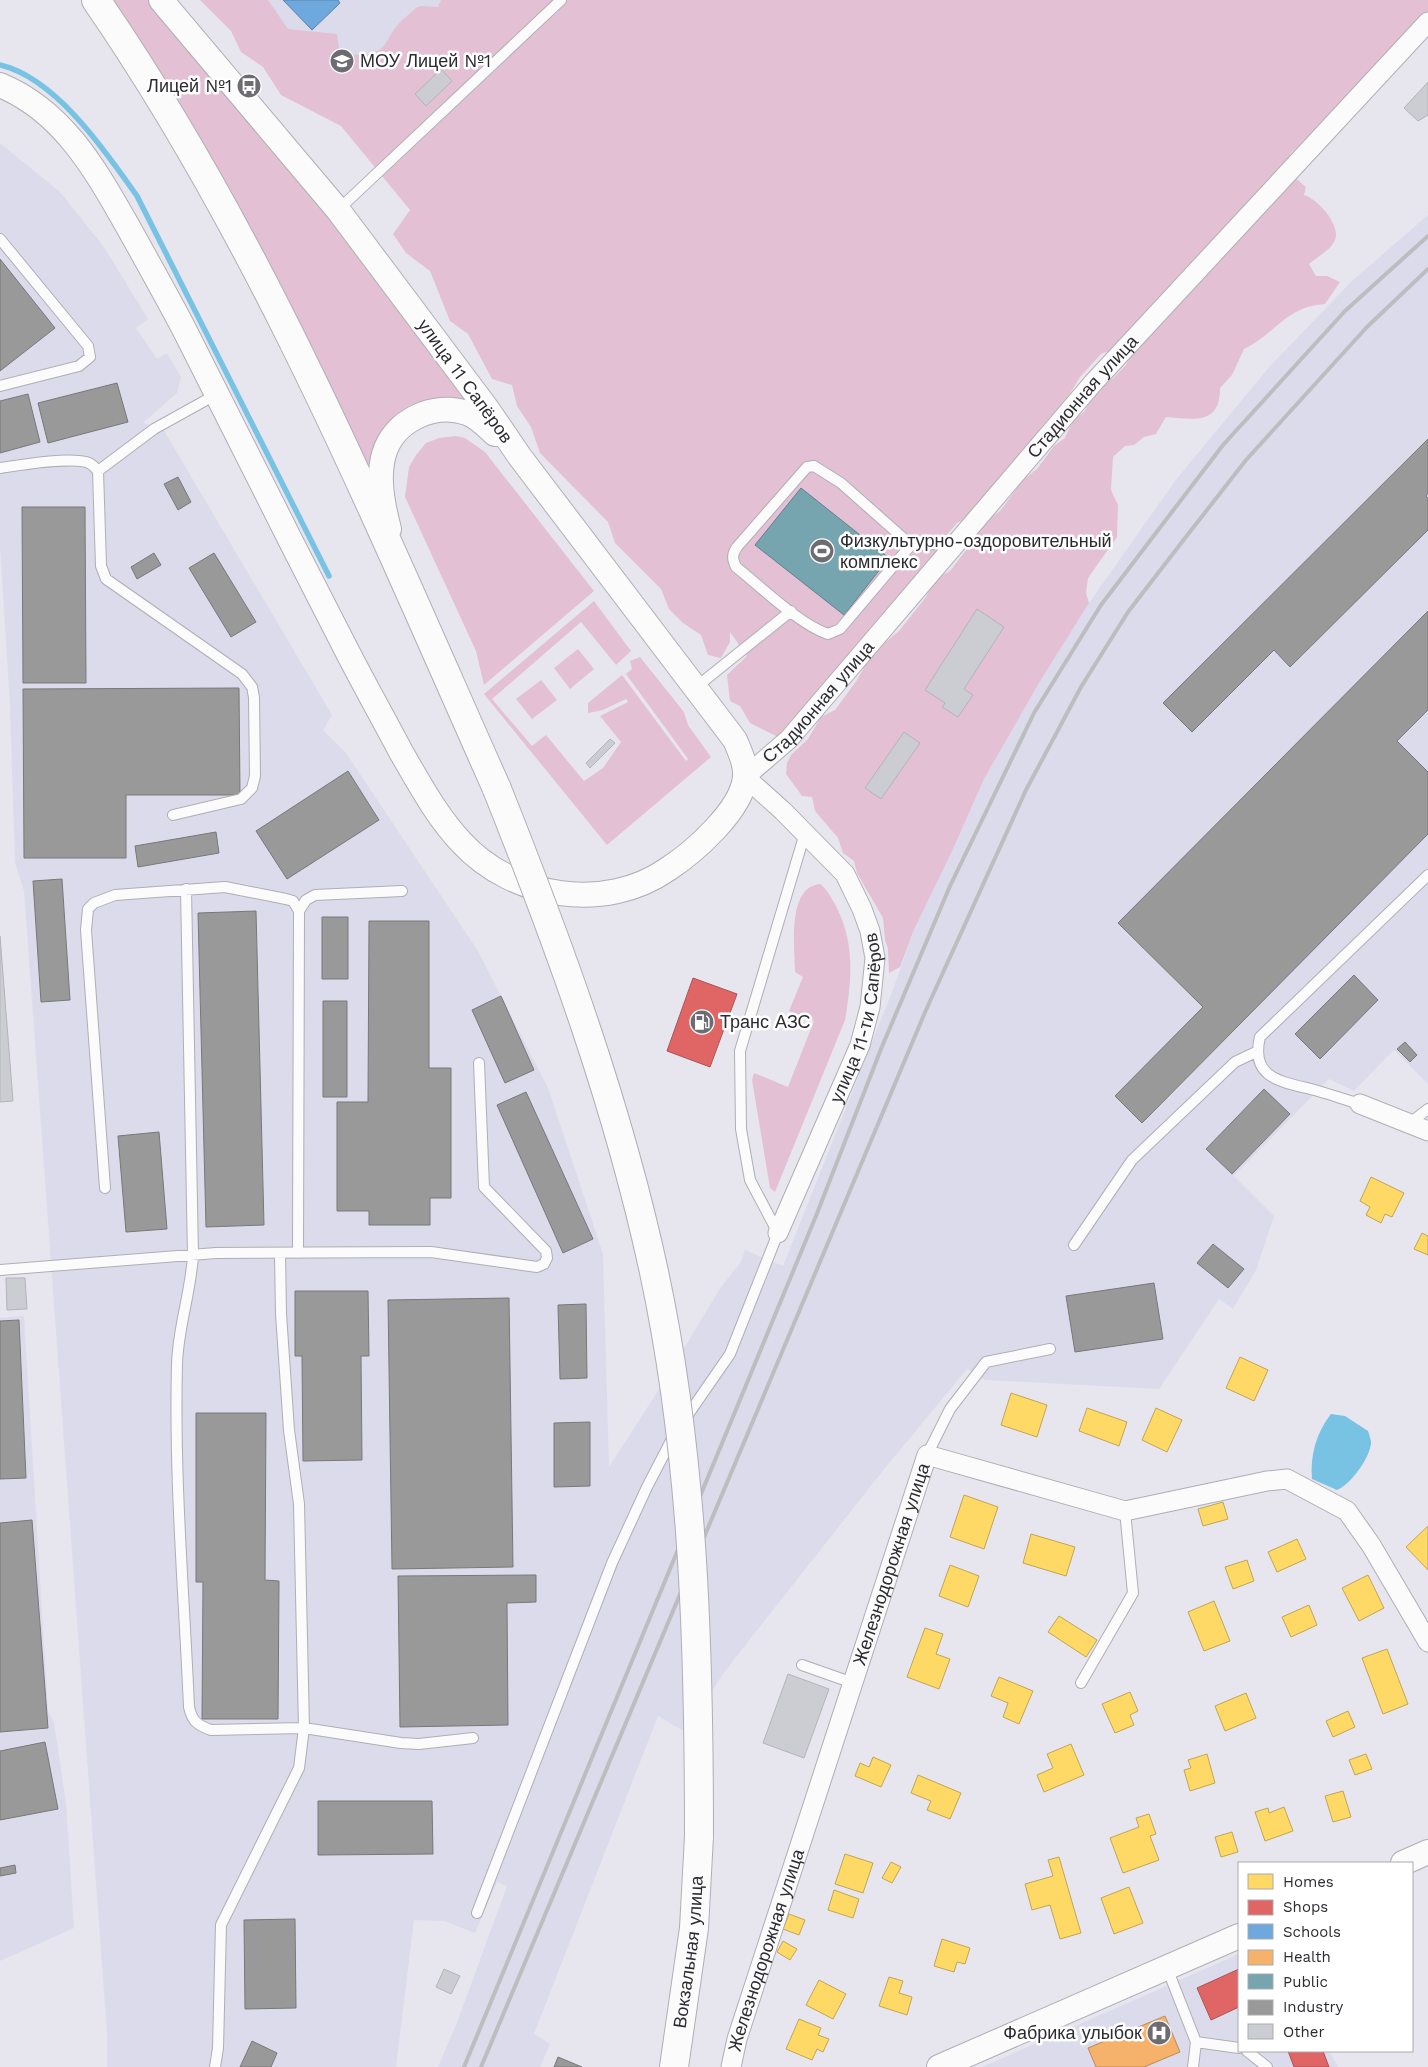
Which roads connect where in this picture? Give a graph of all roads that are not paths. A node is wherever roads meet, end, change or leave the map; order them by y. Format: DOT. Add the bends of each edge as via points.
graph roads {
  1 [pos="96,0"];
  2 [pos="161,0"];
  3 [pos="561,0"];
  4 [pos="1428,22"];
  5 [pos="0,85"];
  6 [pos="338,210"];
  7 [pos="0,239"];
  8 [pos="0,386"];
  9 [pos="217,394"];
  10 [pos="520,457"];
  11 [pos="0,468"];
  12 [pos="98,471"];
  13 [pos="958,543"];
  14 [pos="911,545"];
  15 [pos="399,570"];
  16 [pos="791,610"];
  17 [pos="695,688"];
  18 [pos="745,777"];
  19 [pos="173,816"];
  20 [pos="805,833"];
  21 [pos="1428,875"];
  22 [pos="186,889"];
  23 [pos="402,891"];
  24 [pos="299,911"];
  25 [pos="1256,1052"];
  26 [pos="479,1063"];
  27 [pos="1360,1104"];
  28 [pos="1428,1109"];
  29 [pos="1410,1123"];
  30 [pos="1428,1130"];
  31 [pos="105,1188"];
  32 [pos="778,1233"];
  33 [pos="1074,1245"];
  34 [pos="280,1253"];
  35 [pos="298,1253"];
  36 [pos="193,1255"];
  37 [pos="0,1270"];
  38 [pos="1050,1349"];
  39 [pos="927,1455"];
  40 [pos="1125,1511"];
  41 [pos="1428,1642"];
  42 [pos="802,1665"];
  43 [pos="852,1683"];
  44 [pos="1081,1683"];
  45 [pos="304,1728"];
  46 [pos="473,1738"];
  47 [pos="1428,1852"];
  48 [pos="1405,1862"];
  49 [pos="477,1913"];
  50 [pos="1238,1936"];
  51 [pos="1167,1968"];
  52 [pos="1196,2042"];
  53 [pos="1238,2048"];
  54 [pos="1248,2052"];
  55 [pos="215,2067"];
  56 [pos="674,2067"];
  57 [pos="731,2067"];
  58 [pos="939,2067"];
  59 [pos="1193,2067"];
  60 [pos="1267,2067"];
  1 -- 15 [label="main road, Вокзальная улица" via="180,131 261,277 334,426"];
  2 -- 6 [label="street, улица 11 Сапёров"];
  3 -- 6 [label="lane"];
  4 -- 13 [label="street, Стадионная улица" via="1093,383"];
  5 -- 9 [label="street" via="16,91 59,124 90,161 161,285"];
  6 -- 10 [label="street, улица 11 Сапёров"];
  7 -- 8 [label="lane" via="90,352 90,357 79,366"];
  9 -- 12 [label="lane" via="154,428"];
  9 -- 18 [label="street" via="368,692 422,788 460,842 484,864 509,879 542,891 606,893 638,886 666,870 710,834 740,795"];
  10 -- 15 [label="street" via="480,420 457,410 420,415 400,427 384,453 381,468 383,502"];
  10 -- 17 [label="street, улица 11 Сапёров"];
  11 -- 12 [label="lane" via="86,462"];
  12 -- 19 [label="lane" via="101,566 106,579 242,674 252,687 255,776 252,788 241,799"];
  13 -- 14 [label="lane"];
  13 -- 18 [label="street, Стадионная улица" via="789,739"];
  14 -- 16 [label="lane" via="834,633 821,632"];
  14 -- 16 [label="lane" via="828,473 814,466 807,467 733,554 736,567"];
  15 -- 56 [label="main road, Вокзальная улица, bridge" via="497,789 546,913 582,1013 618,1132 654,1272 675,1396 689,1510 697,1635 699,1836 694,1928"];
  16 -- 17 [label="lane"];
  17 -- 18 [label="street, улица 11 Сапёров" via="735,740 743,758"];
  18 -- 20 [label="street, улица 11-ти Сапёров"];
  20 -- 32 [label="lane" via="740,1051 741,1129 750,1180"];
  20 -- 32 [label="street, улица 11-ти Сапёров" via="844,874 862,909 875,958 874,981 860,1046"];
  21 -- 25 [label="lane" via="1260,1037"];
  22 -- 24 [label="lane" via="237,889 293,901"];
  22 -- 31 [label="lane" via="115,895 94,903 88,909 86,930"];
  22 -- 36 [label="lane"];
  23 -- 24 [label="lane" via="315,895 306,900"];
  24 -- 35 [label="lane"];
  25 -- 27 [label="lane" via="1259,1064 1268,1075 1284,1084"];
  25 -- 33 [label="lane" via="1235,1062 1132,1160"];
  26 -- 35 [label="lane" via="484,1187 546,1251 544,1264 537,1266 431,1252"];
  27 -- 29 [label="street"];
  28 -- 29 [label="lane"];
  29 -- 30 [label="street"];
  32 -- 49 [label="lane" via="730,1354 678,1428 612,1563"];
  34 -- 35 [label="lane"];
  34 -- 36 [label="lane"];
  34 -- 45 [label="lane" via="289,1430 299,1504"];
  36 -- 37 [label="lane"];
  36 -- 45 [label="lane" via="177,1362 179,1478 191,1718 210,1730"];
  38 -- 39 [label="lane" via="986,1362 950,1409"];
  39 -- 40 [label="street, Железнодорожная улица"];
  39 -- 43 [label="street, Железнодорожная улица"];
  40 -- 41 [label="street, Железнодорожная улица" via="1287,1479 1347,1511 1371,1545"];
  40 -- 44 [label="lane" via="1133,1593"];
  42 -- 43 [label="lane"];
  43 -- 57 [label="street, Железнодорожная улица" via="737,2039"];
  45 -- 46 [label="lane" via="401,1744"];
  45 -- 55 [label="lane" via="299,1768 221,1925"];
  47 -- 48 [label="street"];
  50 -- 51 [label="street"];
  51 -- 52 [label="lane"];
  51 -- 58 [label="street"];
  52 -- 53 [label="lane"];
  52 -- 59 [label="lane"];
  54 -- 60 [label="lane"];
}
